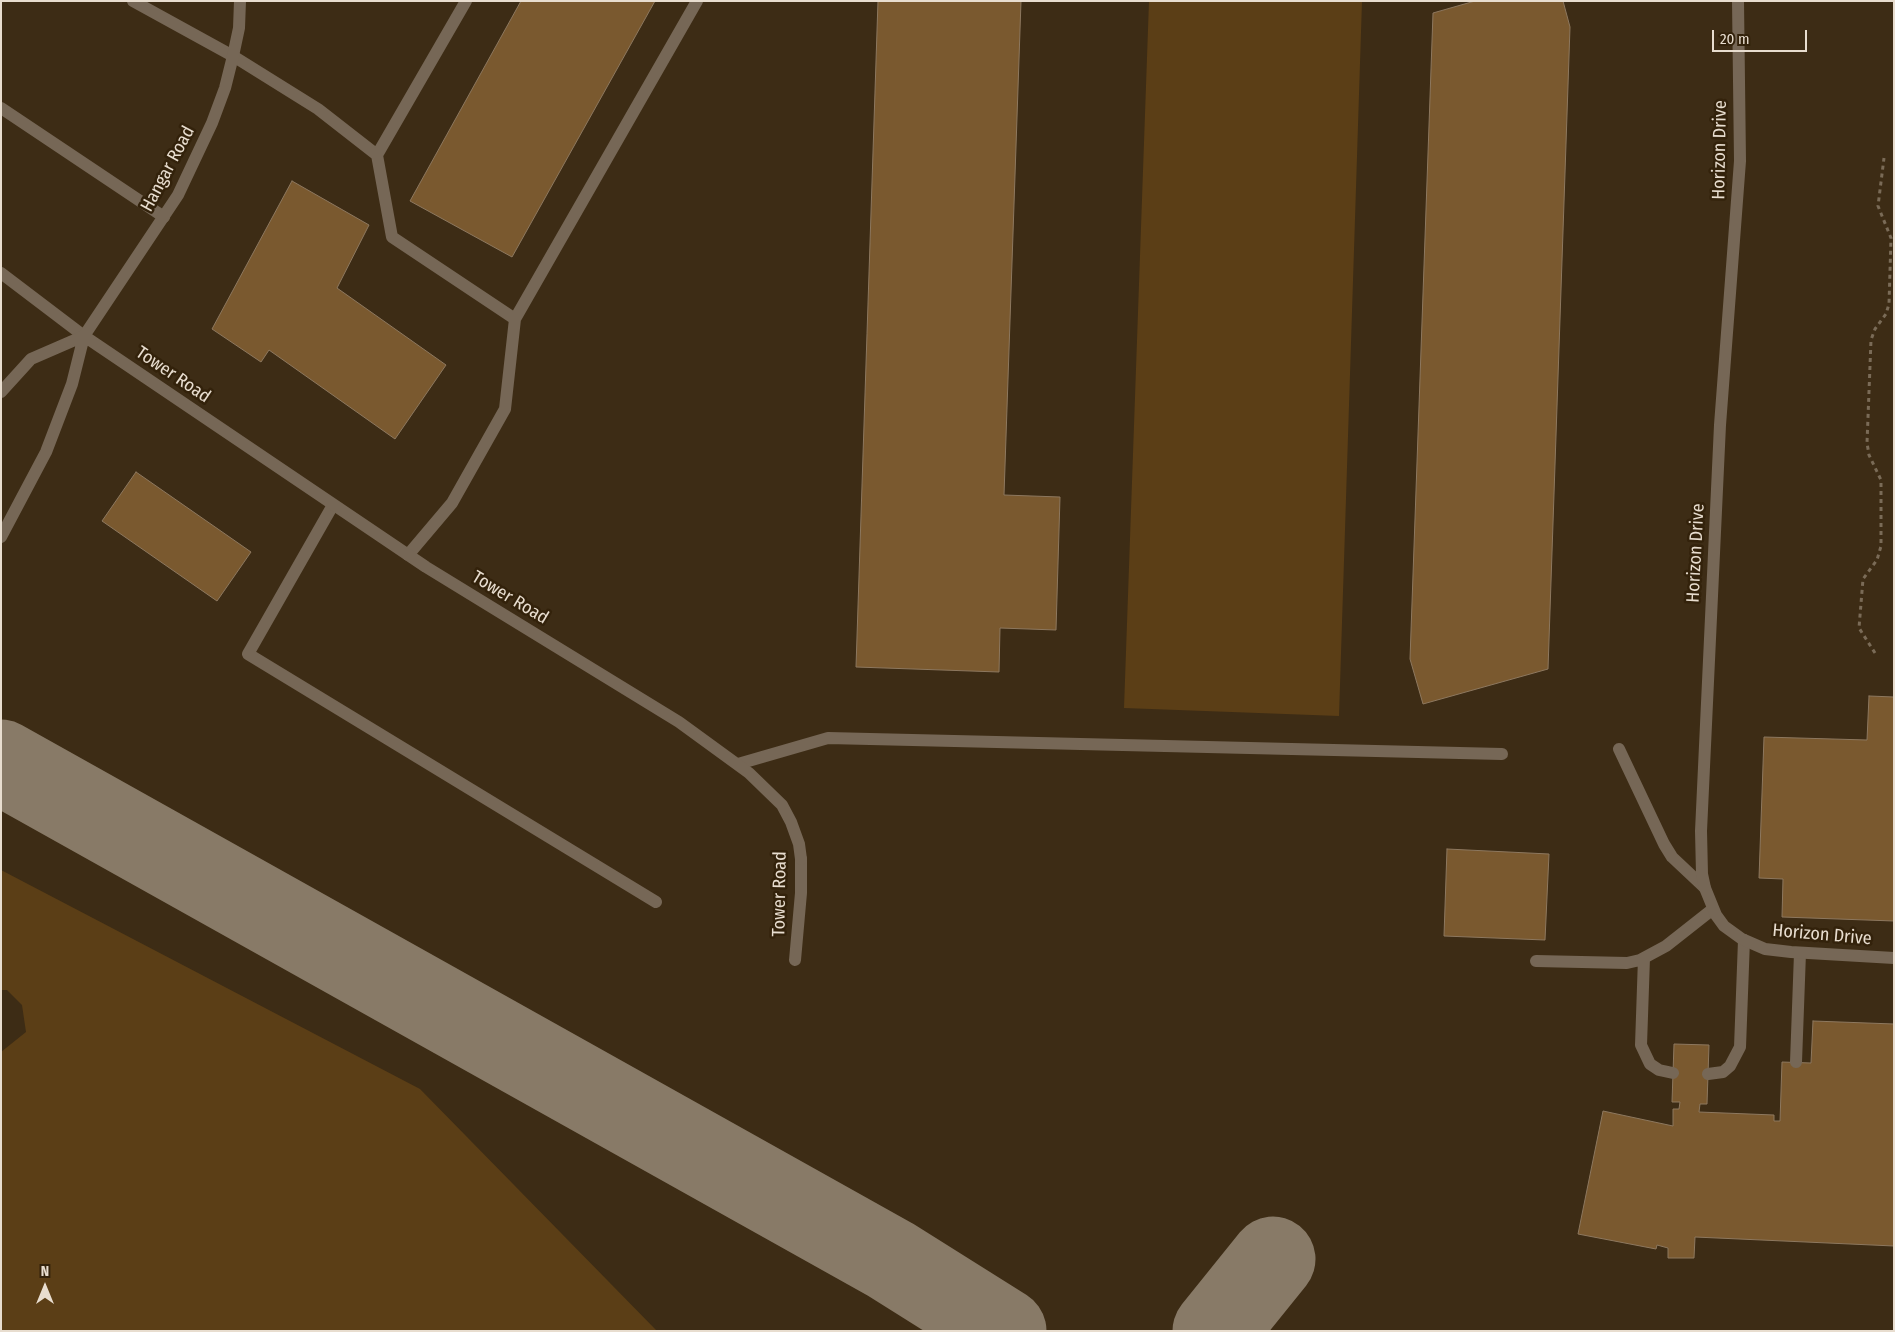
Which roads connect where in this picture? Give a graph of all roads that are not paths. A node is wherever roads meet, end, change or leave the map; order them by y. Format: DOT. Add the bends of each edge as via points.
graph roads {
  1 [pos="133,1"];
  2 [pos="240,1"];
  3 [pos="466,1"];
  4 [pos="697,1"];
  5 [pos="1738,1"];
  6 [pos="233,56"];
  7 [pos="1,108"];
  8 [pos="377,155"];
  9 [pos="164,217"];
  10 [pos="1,273"];
  11 [pos="514,319"];
  12 [pos="84,336"];
  13 [pos="1,392"];
  14 [pos="333,505"];
  15 [pos="1,537"];
  16 [pos="408,555"];
  17 [pos="1618,749"];
  18 [pos="1502,754"];
  19 [pos="738,764"];
  20 [pos="1705,888"];
  21 [pos="656,902"];
  22 [pos="1713,909"];
  23 [pos="1744,940"];
  24 [pos="1800,953"];
  25 [pos="1644,958"];
  26 [pos="1894,958"];
  27 [pos="796,960"];
  28 [pos="1536,961"];
  29 [pos="1796,1062"];
  30 [pos="1673,1073"];
  31 [pos="1708,1074"];
  1 -- 6 [label="street"];
  2 -- 6 [label="street, Hangar Road"];
  3 -- 8 [label="street"];
  4 -- 11 [label="street"];
  5 -- 20 [label="street, Horizon Drive" via="1740,161 1720,425 1706,714 1700,860"];
  6 -- 8 [label="street" via="318,109"];
  6 -- 9 [label="street, Hangar Road" via="212,123"];
  7 -- 9 [label="street"];
  8 -- 11 [label="street" via="392,237"];
  9 -- 12 [label="street, Hangar Road"];
  10 -- 12 [label="street, Tower Road"];
  11 -- 16 [label="street" via="504,408 452,502"];
  12 -- 13 [label="street" via="31,359"];
  12 -- 14 [label="street, Tower Road"];
  12 -- 15 [label="street, Hangar Road" via="72,384 46,452"];
  14 -- 16 [label="street, Tower Road"];
  14 -- 21 [label="street" via="248,654"];
  16 -- 19 [label="street, Tower Road" via="679,722"];
  17 -- 20 [label="street" via="1672,857"];
  18 -- 19 [label="street" via="828,738"];
  19 -- 27 [label="street, Tower Road" via="782,805 800,844 802,892"];
  20 -- 22 [label="street, Horizon Drive"];
  22 -- 23 [label="street, Horizon Drive" via="1724,926"];
  22 -- 25 [label="street" via="1666,946"];
  23 -- 24 [label="street, Horizon Drive" via="1765,949"];
  23 -- 31 [label="street" via="1740,1047 1723,1072"];
  24 -- 26 [label="street, Horizon Drive"];
  24 -- 29 [label="street"];
  25 -- 28 [label="street" via="1626,963"];
  25 -- 30 [label="street" via="1641,1045 1650,1064"];
}
